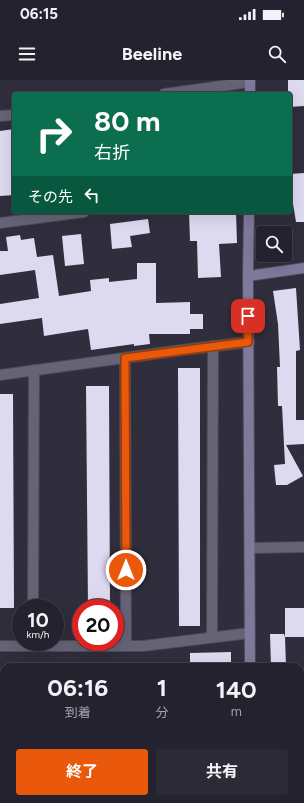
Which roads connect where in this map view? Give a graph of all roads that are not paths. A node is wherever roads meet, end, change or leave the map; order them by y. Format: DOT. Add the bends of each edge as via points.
graph roads {
  1 [pos="250,81"];
  2 [pos="177,92"];
  3 [pos="250,92"];
  4 [pos="12,114"];
  5 [pos="0,116"];
  6 [pos="69,214"];
  7 [pos="248,214"];
  8 [pos="0,223"];
  9 [pos="304,268"];
  10 [pos="248,276"];
  11 [pos="248,342"];
  12 [pos="213,346"];
  13 [pos="125,358"];
  14 [pos="34,370"];
  15 [pos="0,375"];
  16 [pos="304,547"];
  17 [pos="250,548"];
  18 [pos="33,599"];
  19 [pos="250,633"];
  20 [pos="212,637"];
  21 [pos="12,645"];
  22 [pos="64,645"];
  23 [pos="0,646"];
  24 [pos="126,646"];
  25 [pos="250,663"];
  1 -- 2 [label="street"];
  1 -- 3 [label="street"];
  4 -- 5 [label="street"];
  6 -- 8 [label="street"];
  7 -- 10 [label="street"];
  9 -- 10 [label="street"];
  10 -- 11 [label="street"];
  11 -- 12 [label="street"];
  11 -- 17 [label="street"];
  12 -- 13 [label="street"];
  12 -- 20 [label="street"];
  13 -- 14 [label="street"];
  13 -- 24 [label="street"];
  14 -- 15 [label="street"];
  14 -- 18 [label="street"];
  16 -- 17 [label="street"];
  17 -- 19 [label="street"];
  19 -- 20 [label="street"];
  19 -- 25 [label="street"];
  20 -- 24 [label="street"];
  21 -- 23 [label="street"];
  22 -- 24 [label="street"];
}
